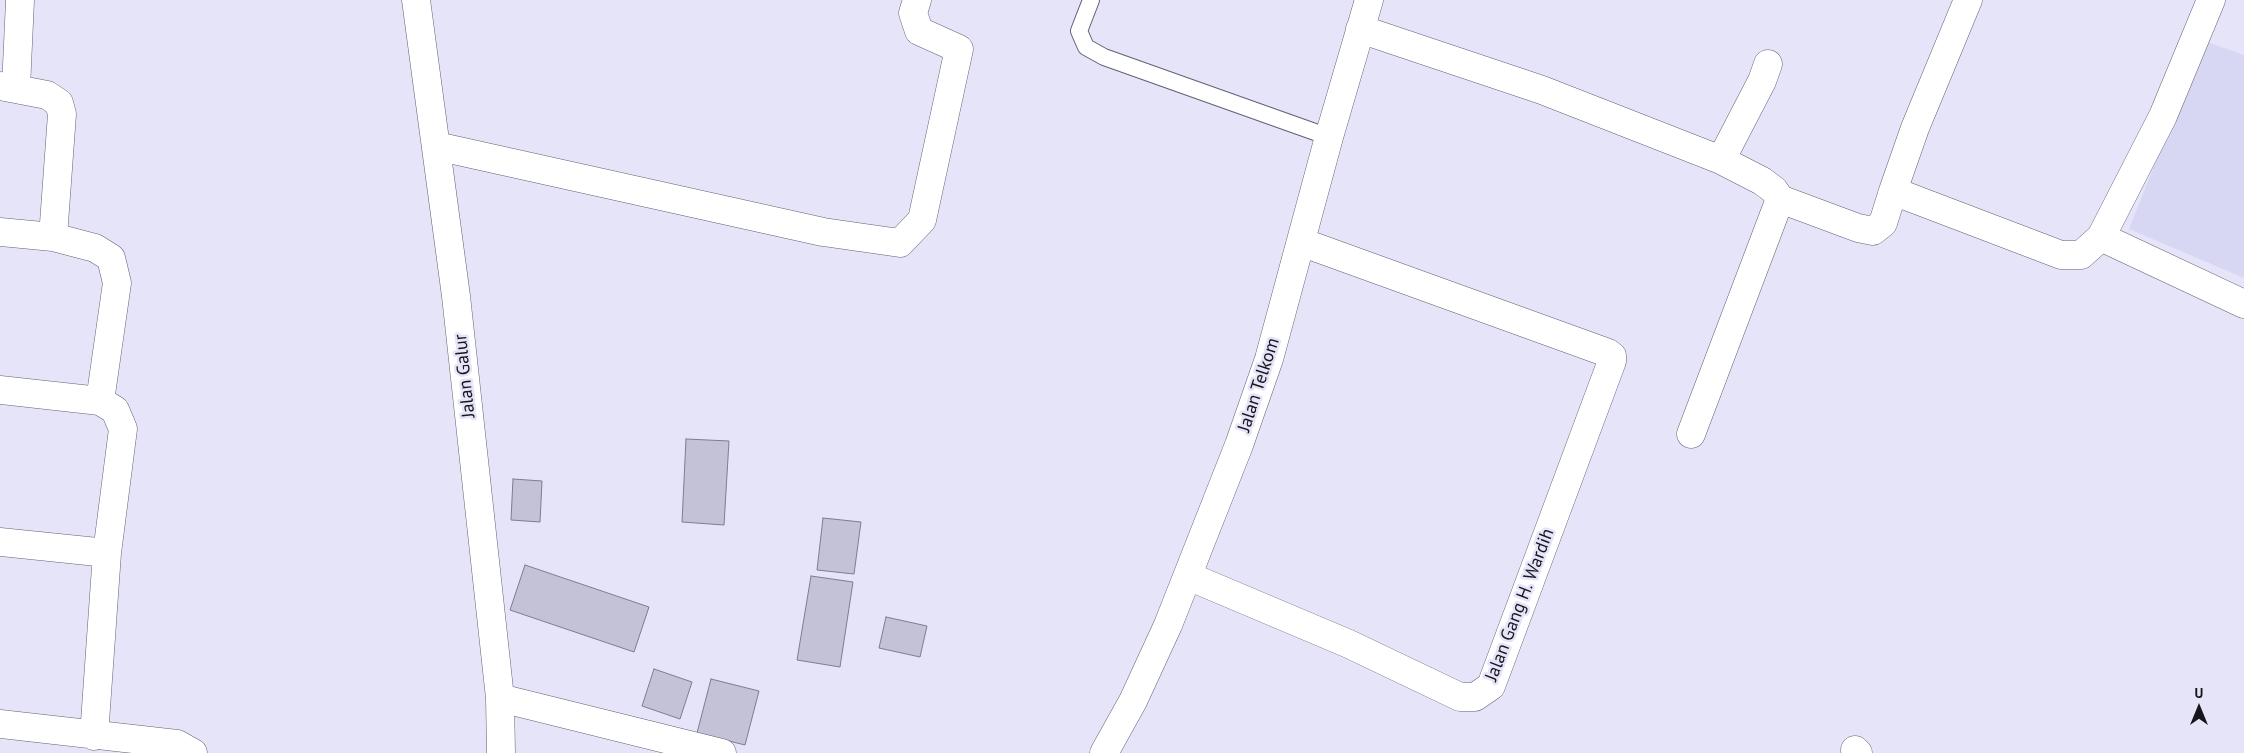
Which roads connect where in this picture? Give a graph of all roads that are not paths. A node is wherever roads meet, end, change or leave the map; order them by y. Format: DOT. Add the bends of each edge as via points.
graph roads {
  1 [pos="20,0"];
  2 [pos="416,0"];
  3 [pos="917,0"];
  4 [pos="1091,0"];
  5 [pos="1369,0"];
  6 [pos="1968,0"];
  7 [pos="2210,0"];
  8 [pos="1360,30"];
  9 [pos="1768,64"];
  10 [pos="8,87"];
  11 [pos="1329,137"];
  12 [pos="436,146"];
  13 [pos="1721,160"];
  14 [pos="1893,191"];
  15 [pos="1780,199"];
  16 [pos="0,232"];
  17 [pos="53,237"];
  18 [pos="2101,237"];
  19 [pos="1301,242"];
  20 [pos="2244,304"];
  21 [pos="0,390"];
  22 [pos="100,401"];
  23 [pos="1691,434"];
  24 [pos="0,542"];
  25 [pos="108,554"];
  26 [pos="1188,576"];
  27 [pos="500,698"];
  28 [pos="0,724"];
  29 [pos="94,736"];
  30 [pos="193,753"];
  31 [pos="501,753"];
  32 [pos="722,753"];
  33 [pos="1104,753"];
  1 -- 10 [label="street"];
  2 -- 12 [label="street, Jalan Galur"];
  3 -- 12 [label="street" via="913,13 919,31 959,50 922,220 900,243 823,232"];
  4 -- 11 [label="lane" via="1079,31 1086,47 1104,57"];
  5 -- 8 [label="street, Jalan Telkom"];
  6 -- 14 [label="street" via="1915,128"];
  7 -- 18 [label="street" via="2163,116"];
  8 -- 11 [label="street, Jalan Telkom"];
  8 -- 13 [label="street" via="1542,90"];
  9 -- 13 [label="street"];
  10 -- 17 [label="street" via="47,95 59,103 62,114"];
  11 -- 19 [label="street, Jalan Telkom"];
  12 -- 27 [label="street, Jalan Galur" via="456,296"];
  13 -- 15 [label="street" via="1762,181"];
  14 -- 15 [label="street" via="1883,223 1874,231"];
  14 -- 18 [label="street" via="2061,255 2081,255"];
  15 -- 23 [label="street"];
  16 -- 17 [label="street"];
  17 -- 22 [label="street" via="95,248 111,258 118,283"];
  18 -- 20 [label="street"];
  19 -- 26 [label="street, Jalan Telkom" via="1269,359"];
  19 -- 26 [label="street, Jalan Gang H. Wardih" via="1608,352 1612,356 1608,370 1491,686 1475,697 1460,697 1349,644"];
  21 -- 22 [label="street"];
  22 -- 25 [label="street" via="115,410 123,429"];
  24 -- 25 [label="street"];
  25 -- 29 [label="street"];
  26 -- 33 [label="street, Jalan Telkom" via="1133,700"];
  27 -- 31 [label="street, Jalan Galur"];
  27 -- 32 [label="street"];
  28 -- 29 [label="street"];
  29 -- 30 [label="street" via="177,744"];
}
